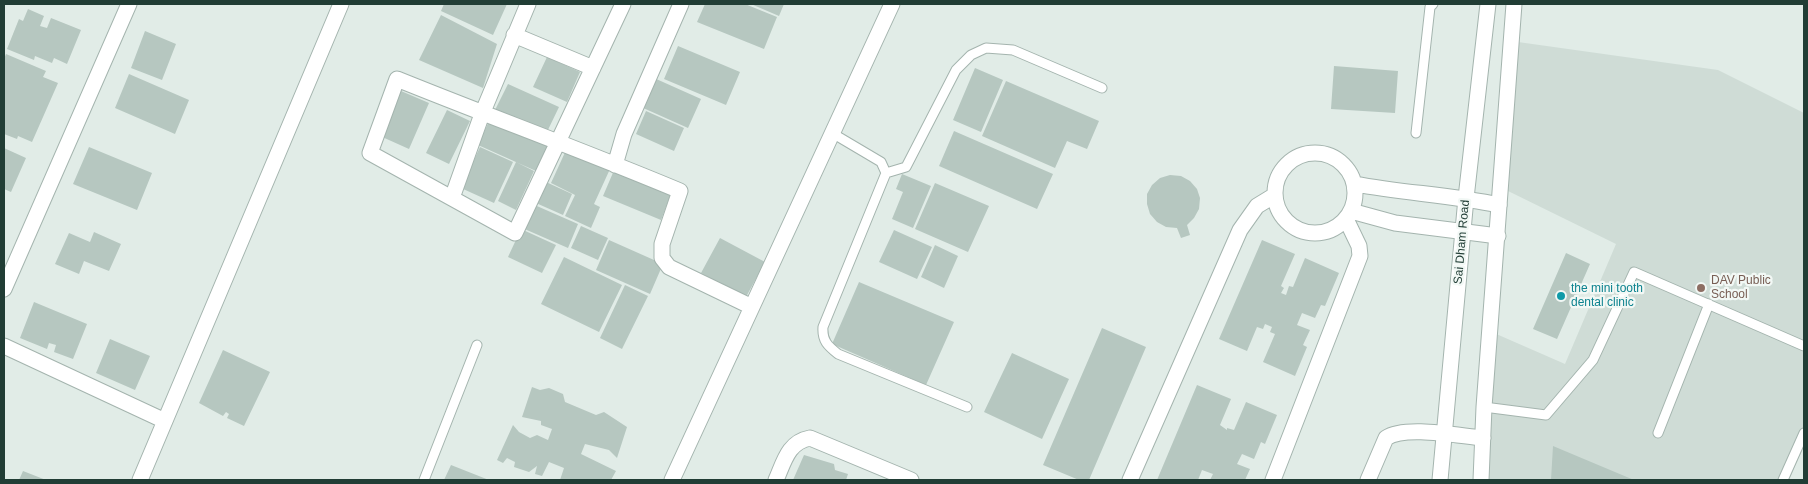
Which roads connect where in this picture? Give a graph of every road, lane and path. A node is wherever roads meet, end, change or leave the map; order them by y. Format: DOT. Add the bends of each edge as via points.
graph roads {
  1 [pos="130,4"];
  2 [pos="341,4"];
  3 [pos="528,4"];
  4 [pos="623,4"];
  5 [pos="681,4"];
  6 [pos="892,4"];
  7 [pos="1433,4"];
  8 [pos="1488,4"];
  9 [pos="1514,4"];
  10 [pos="514,35"];
  11 [pos="593,68"];
  12 [pos="1102,88"];
  13 [pos="482,114"];
  14 [pos="832,133"];
  15 [pos="1416,133"];
  16 [pos="558,144"];
  17 [pos="615,164"];
  18 [pos="886,173"];
  19 [pos="1354,184"];
  20 [pos="1275,195"];
  21 [pos="452,198"];
  22 [pos="1466,198"];
  23 [pos="1499,204"];
  24 [pos="1349,215"];
  25 [pos="1464,232"];
  26 [pos="1498,236"];
  27 [pos="4,289"];
  28 [pos="1709,304"];
  29 [pos="752,307"];
  30 [pos="477,345"];
  31 [pos="4,346"];
  32 [pos="1804,346"];
  33 [pos="967,407"];
  34 [pos="1484,408"];
  35 [pos="165,421"];
  36 [pos="1658,433"];
  37 [pos="1804,433"];
  38 [pos="1443,434"];
  39 [pos="1482,438"];
  40 [pos="140,480"];
  41 [pos="424,480"];
  42 [pos="672,480"];
  43 [pos="776,480"];
  44 [pos="911,480"];
  45 [pos="1130,480"];
  46 [pos="1273,480"];
  47 [pos="1368,480"];
  48 [pos="1440,480"];
  49 [pos="1481,480"];
  50 [pos="1783,480"];
  1 -- 27 [label="street"];
  2 -- 35 [label="street"];
  3 -- 10 [label="street"];
  4 -- 11 [label="street"];
  5 -- 17 [label="street" via="624,134"];
  6 -- 14 [label="street"];
  7 -- 15 [label="lane" via="1430,7"];
  8 -- 22 [label="street, Sai Dham Road"];
  9 -- 23 [label="street"];
  10 -- 11 [label="street"];
  10 -- 13 [label="street"];
  11 -- 16 [label="street"];
  12 -- 18 [label="lane" via="1013,50 986,48 971,55 956,70 906,167"];
  13 -- 16 [label="street"];
  13 -- 21 [label="street"];
  13 -- 21 [label="street" via="397,80 370,153"];
  14 -- 18 [label="lane" via="881,162"];
  14 -- 29 [label="street"];
  16 -- 17 [label="street"];
  16 -- 21 [label="street" via="515,233"];
  17 -- 29 [label="street" via="680,191 662,244 662,258 670,267"];
  18 -- 33 [label="lane" via="822,335 826,344 838,354"];
  19 -- 20 [label="street" via="1353,176 1335,157 1308,153 1285,165 1278,177"];
  19 -- 22 [label="street" via="1396,192"];
  19 -- 24 [label="street" via="1355,203"];
  20 -- 24 [label="street" via="1281,215 1302,232 1329,231"];
  20 -- 45 [label="street" via="1257,206 1240,230"];
  22 -- 23 [label="street"];
  22 -- 25 [label="street, Sai Dham Road"];
  23 -- 26 [label="street"];
  24 -- 25 [label="street"];
  24 -- 46 [label="street" via="1360,256"];
  25 -- 26 [label="street"];
  25 -- 38 [label="street, Sai Dham Road"];
  26 -- 34 [label="street"];
  28 -- 32 [label="lane"];
  28 -- 34 [label="lane" via="1634,272 1593,360 1546,415"];
  28 -- 36 [label="lane"];
  29 -- 42 [label="street"];
  30 -- 41 [label="lane"];
  31 -- 35 [label="street"];
  34 -- 39 [label="street"];
  35 -- 40 [label="street"];
  37 -- 50 [label="lane"];
  38 -- 39 [label="street"];
  38 -- 47 [label="street" via="1392,434 1386,438"];
  38 -- 48 [label="street, Sai Dham Road"];
  39 -- 49 [label="street"];
  43 -- 44 [label="street" via="792,446 799,440 810,438"];
}
